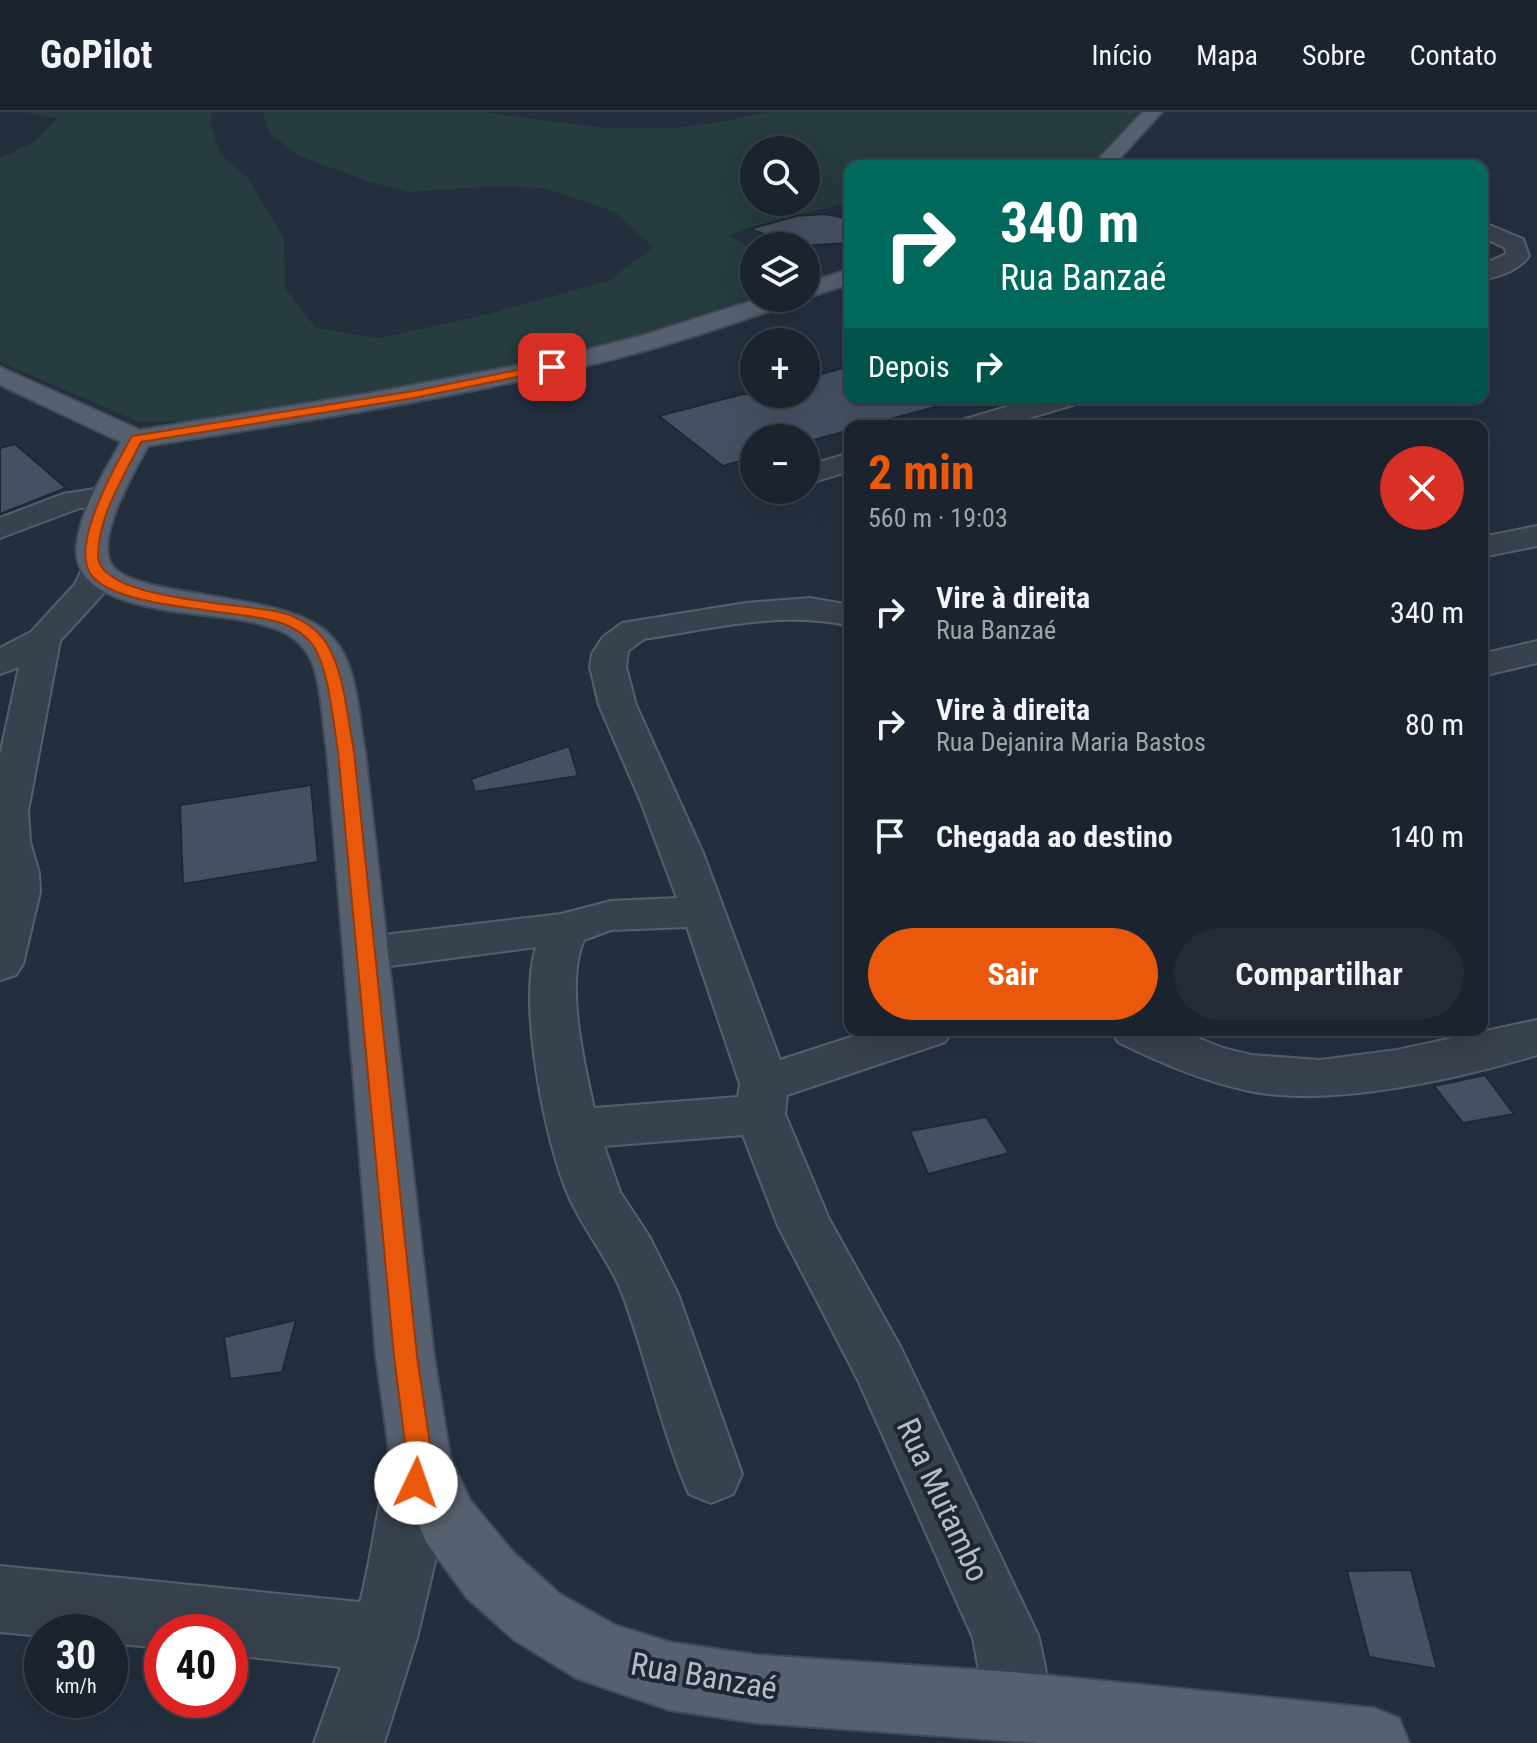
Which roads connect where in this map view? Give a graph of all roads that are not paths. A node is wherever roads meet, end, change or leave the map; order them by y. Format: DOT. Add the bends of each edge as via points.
graph roads {
  1 [pos="1153,112"];
  2 [pos="1108,160"];
  3 [pos="1488,232"];
  4 [pos="1488,271"];
  5 [pos="844,278"];
  6 [pos="820,286"];
  7 [pos="742,312"];
  8 [pos="0,375"];
  9 [pos="1046,404"];
  10 [pos="992,420"];
  11 [pos="137,439"];
  12 [pos="844,464"];
  13 [pos="820,471"];
  14 [pos="108,496"];
  15 [pos="0,529"];
  16 [pos="1537,536"];
  17 [pos="1488,546"];
  18 [pos="96,572"];
  19 [pos="844,612"];
  20 [pos="43,639"];
  21 [pos="1537,652"];
  22 [pos="0,663"];
  23 [pos="1488,664"];
  24 [pos="703,912"];
  25 [pos="569,928"];
  26 [pos="367,953"];
  27 [pos="0,964"];
  28 [pos="914,1036"];
  29 [pos="1147,1036"];
  30 [pos="1535,1041"];
  31 [pos="762,1099"];
  32 [pos="575,1129"];
  33 [pos="420,1458"];
  34 [pos="711,1474"];
  35 [pos="0,1599"];
  36 [pos="384,1638"];
  37 [pos="1013,1706"];
  38 [pos="349,1743"];
  39 [pos="1374,1743"];
  1 -- 2 [label="main road"];
  3 -- 4 [label="street" via="1515,244 1518,256"];
  5 -- 6 [label="main road"];
  7 -- 11 [label="main road" via="525,373"];
  8 -- 11 [label="main road"];
  9 -- 10 [label="street"];
  11 -- 14 [label="main road"];
  12 -- 13 [label="street"];
  14 -- 15 [label="street" via="74,500"];
  14 -- 18 [label="main road" via="91,558"];
  16 -- 17 [label="street"];
  18 -- 20 [label="street" via="91,587"];
  18 -- 26 [label="main road, Rua Banzaé" via="113,585 146,596 281,616 320,644 346,751"];
  19 -- 24 [label="street, Rua Mutambo" via="798,608 634,630 609,652 620,707"];
  20 -- 22 [label="street"];
  20 -- 27 [label="street" via="8,811 19,892"];
  21 -- 23 [label="street"];
  24 -- 25 [label="street" via="619,916"];
  24 -- 31 [label="street, Rua Mutambo"];
  25 -- 26 [label="street"];
  25 -- 32 [label="street" via="559,939 555,1015 560,1070"];
  26 -- 33 [label="main road, Rua Banzaé"];
  28 -- 31 [label="street"];
  29 -- 30 [label="street" via="1237,1073 1296,1081 1345,1078"];
  31 -- 32 [label="street"];
  31 -- 37 [label="street, Rua Mutambo" via="805,1226 881,1366 1005,1635"];
  32 -- 34 [label="street" via="595,1197 652,1300"];
  33 -- 36 [label="street"];
  33 -- 37 [label="main road, Rua Banzaé" via="448,1521 490,1575 537,1617 600,1654 669,1676 757,1689"];
  35 -- 36 [label="street"];
  36 -- 38 [label="street"];
  37 -- 39 [label="main road, Rua Banzaé"];
}
